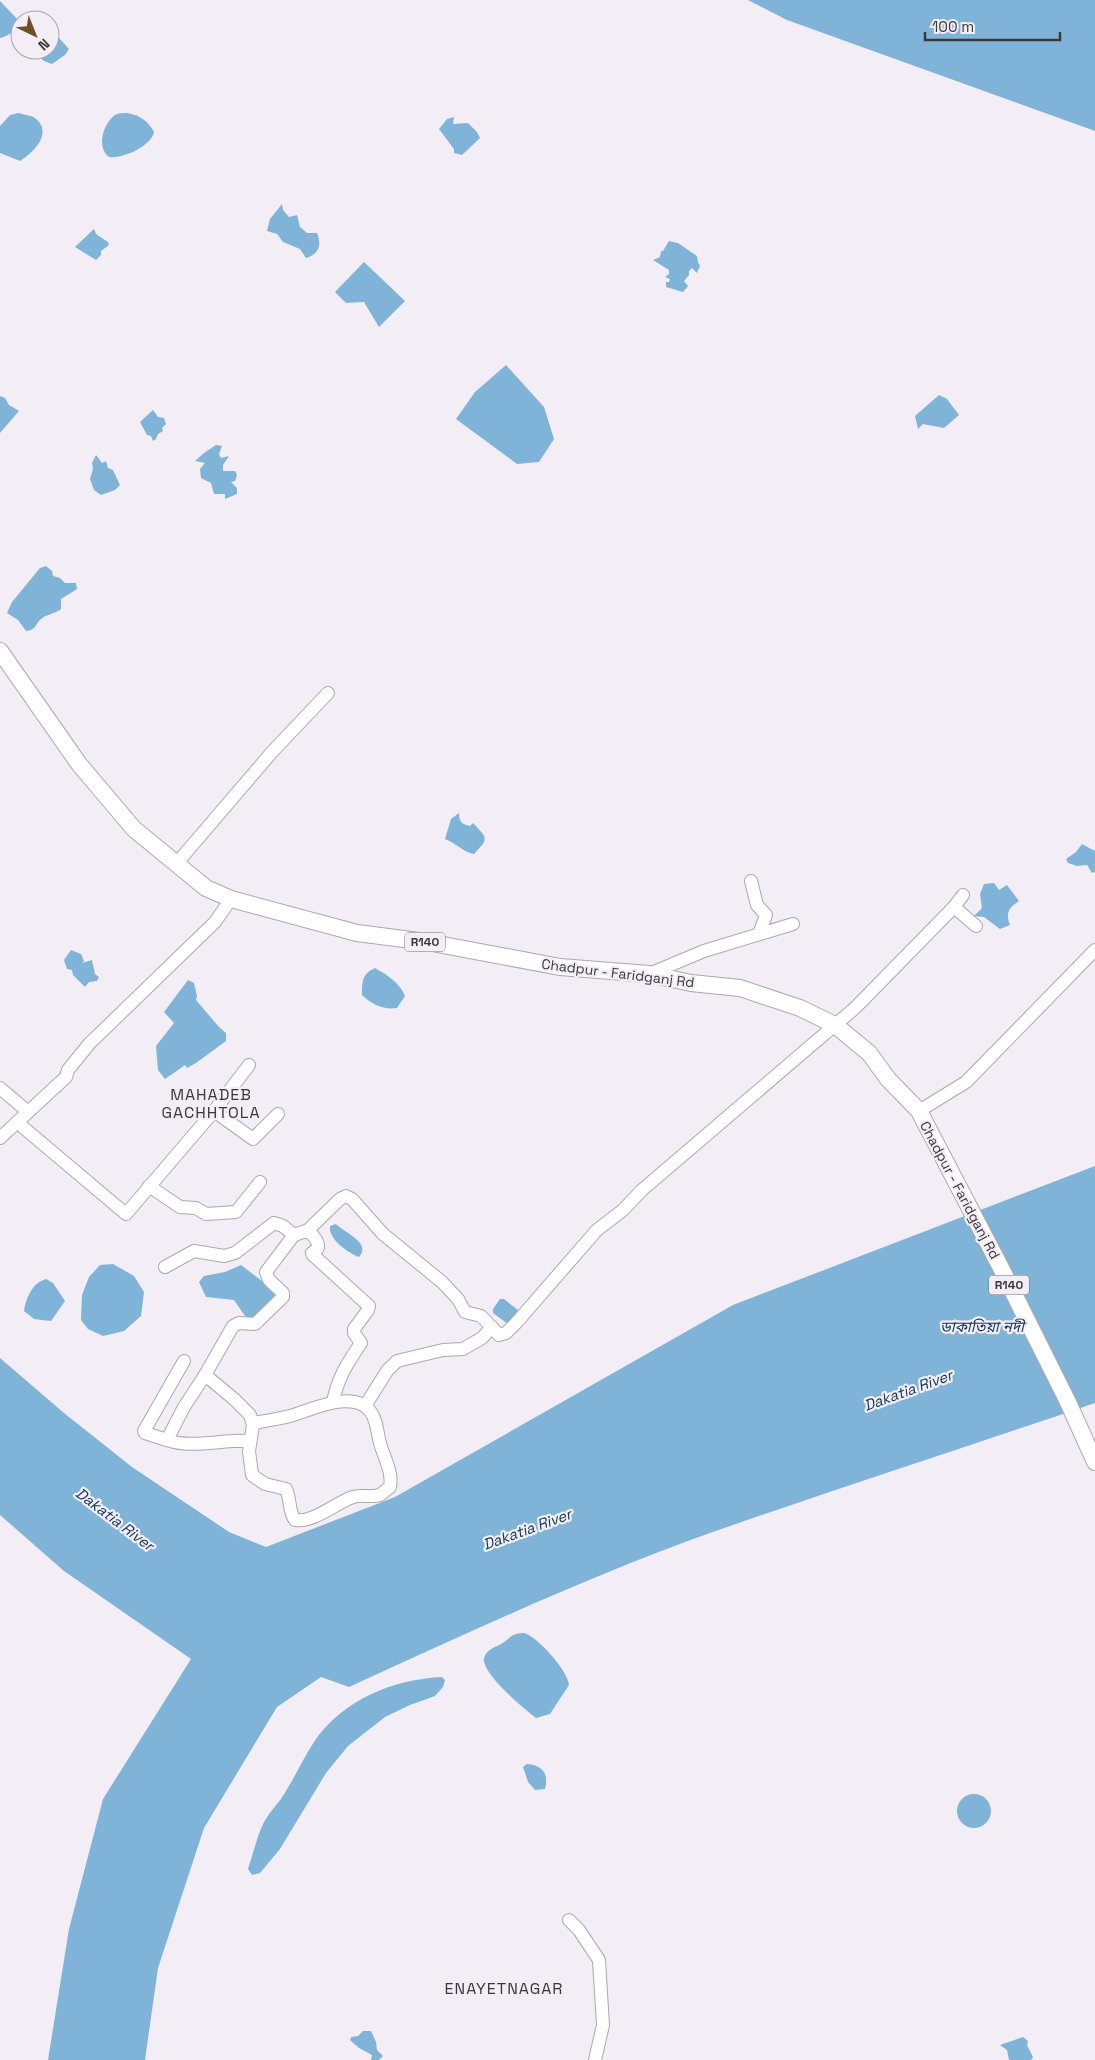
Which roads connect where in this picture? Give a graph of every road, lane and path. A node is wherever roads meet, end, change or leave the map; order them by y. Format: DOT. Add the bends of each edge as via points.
graph roads {
  1 [pos="0,651"];
  2 [pos="328,693"];
  3 [pos="178,863"];
  4 [pos="752,881"];
  5 [pos="963,895"];
  6 [pos="231,899"];
  7 [pos="954,907"];
  8 [pos="793,924"];
  9 [pos="976,926"];
  10 [pos="759,934"];
  11 [pos="1095,950"];
  12 [pos="649,974"];
  13 [pos="835,1025"];
  14 [pos="249,1065"];
  15 [pos="0,1088"];
  16 [pos="214,1111"];
  17 [pos="919,1111"];
  18 [pos="27,1112"];
  19 [pos="278,1114"];
  20 [pos="18,1123"];
  21 [pos="0,1138"];
  22 [pos="260,1182"];
  23 [pos="149,1186"];
  24 [pos="307,1231"];
  25 [pos="294,1235"];
  26 [pos="165,1267"];
  27 [pos="492,1327"];
  28 [pos="184,1361"];
  29 [pos="205,1374"];
  30 [pos="333,1402"];
  31 [pos="365,1406"];
  32 [pos="253,1423"];
  33 [pos="167,1440"];
  34 [pos="250,1442"];
  35 [pos="1095,1462"];
  36 [pos="569,1920"];
  37 [pos="595,2060"];
  1 -- 3 [label="main road, Chadpur - Faridganj Rd / R140" via="78,764 134,828"];
  2 -- 3 [label="street" via="272,752"];
  3 -- 6 [label="main road, Chadpur - Faridganj Rd / R140" via="206,888"];
  4 -- 10 [label="street" via="757,905 766,915"];
  5 -- 7 [label="street"];
  6 -- 12 [label="main road, Chadpur - Faridganj Rd / R140" via="357,933 427,942 560,967"];
  6 -- 18 [label="street" via="215,922 89,1044 66,1076"];
  7 -- 9 [label="street"];
  7 -- 13 [label="street"];
  8 -- 10 [label="street"];
  10 -- 12 [label="street" via="704,951"];
  11 -- 17 [label="street" via="966,1082"];
  12 -- 13 [label="main road, Chadpur - Faridganj Rd / R140" via="691,983 740,988 800,1008"];
  13 -- 17 [label="main road, Chadpur - Faridganj Rd / R140" via="870,1054 888,1079"];
  13 -- 27 [label="street" via="597,1230 506,1333 499,1335"];
  14 -- 16 [label="street"];
  15 -- 18 [label="street"];
  16 -- 19 [label="street" via="252,1139"];
  16 -- 23 [label="street"];
  17 -- 35 [label="main road, Chadpur - Faridganj Rd / R140" via="1067,1400"];
  18 -- 20 [label="street"];
  20 -- 21 [label="street"];
  20 -- 23 [label="street" via="126,1214"];
  22 -- 23 [label="street" via="236,1212 210,1214 196,1208 180,1207"];
  24 -- 25 [label="street"];
  24 -- 27 [label="street" via="340,1199 346,1196 352,1199 383,1234 442,1282 458,1299 464,1312 481,1316"];
  24 -- 30 [label="street" via="318,1244 312,1254 369,1306 354,1329 360,1343 346,1361"];
  25 -- 26 [label="street" via="274,1223 235,1253 224,1256 194,1251"];
  25 -- 29 [label="street" via="266,1272 283,1297 255,1324 233,1326"];
  27 -- 31 [label="street" via="482,1338 463,1349 443,1350 397,1361"];
  28 -- 33 [label="street" via="144,1431"];
  29 -- 32 [label="street" via="244,1408"];
  29 -- 33 [label="street"];
  30 -- 31 [label="street" via="348,1401"];
  30 -- 32 [label="street"];
  31 -- 34 [label="street" via="374,1418 391,1474 390,1487 380,1495 353,1497 301,1521 292,1515 286,1489 265,1484 252,1475"];
  32 -- 34 [label="street"];
  33 -- 34 [label="street" via="195,1444 234,1440"];
  36 -- 37 [label="street" via="599,1960 603,2025"];
}
